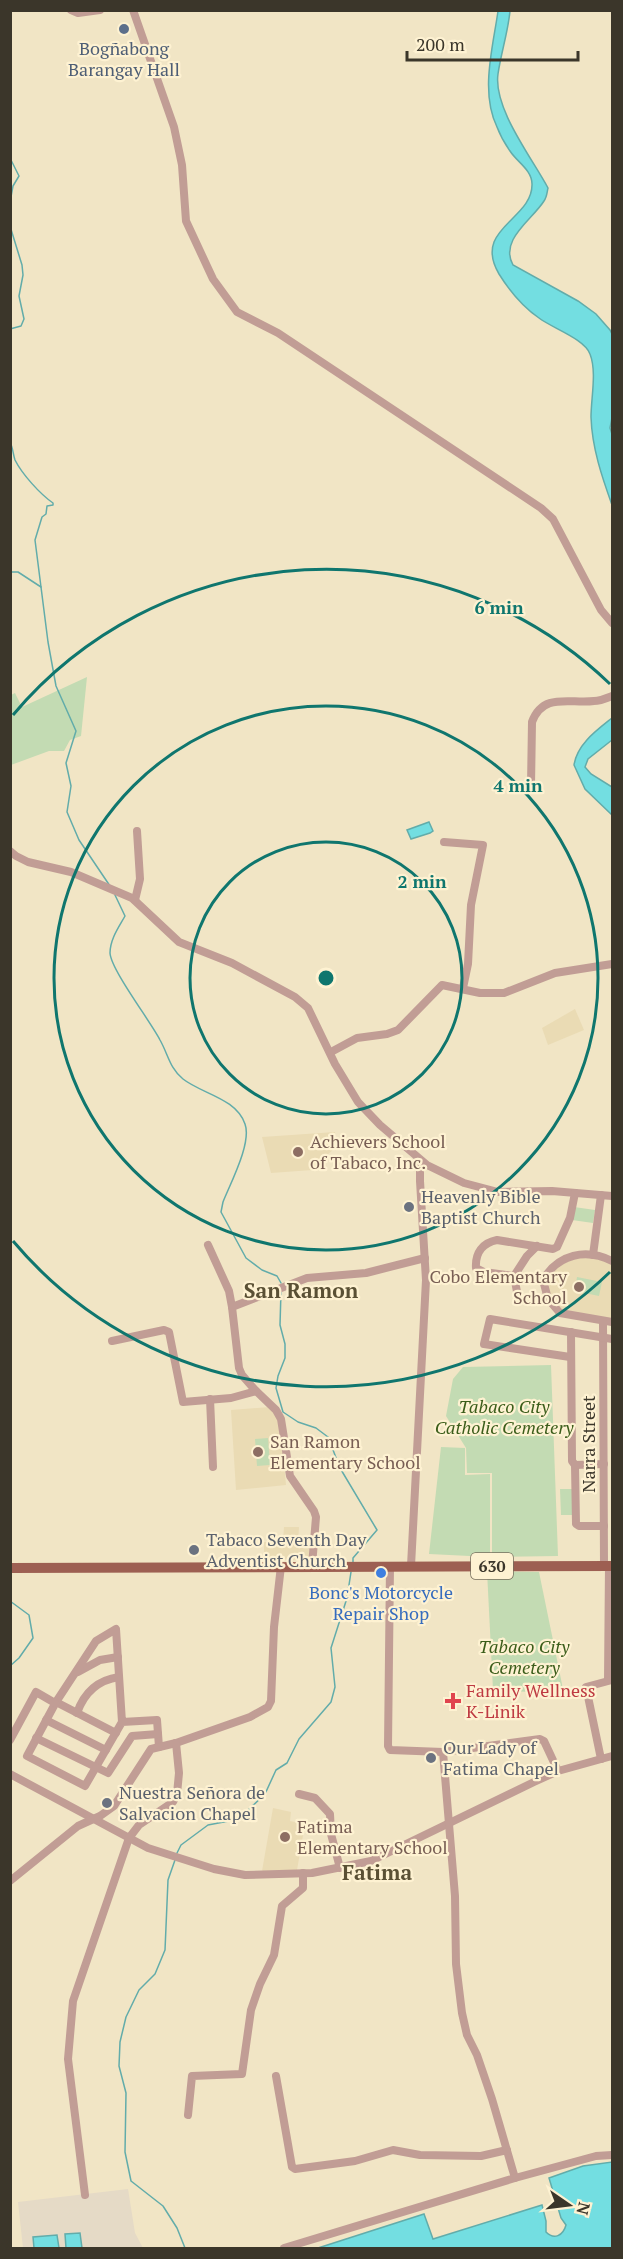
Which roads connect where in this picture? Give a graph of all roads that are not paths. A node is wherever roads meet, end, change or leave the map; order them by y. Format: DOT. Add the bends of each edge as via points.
graph roads {
  1 [pos="71,10"];
  2 [pos="100,10"];
  3 [pos="134,10"];
  4 [pos="612,623"];
  5 [pos="612,696"];
  6 [pos="531,786"];
  7 [pos="137,831"];
  8 [pos="444,842"];
  9 [pos="10,851"];
  10 [pos="135,900"];
  11 [pos="612,964"];
  12 [pos="463,988"];
  13 [pos="331,1052"];
  14 [pos="422,1162"];
  15 [pos="575,1193"];
  16 [pos="601,1196"];
  17 [pos="612,1196"];
  18 [pos="208,1245"];
  19 [pos="537,1246"];
  20 [pos="557,1247"];
  21 [pos="594,1255"];
  22 [pos="425,1258"];
  23 [pos="562,1259"];
  24 [pos="612,1261"];
  25 [pos="514,1276"];
  26 [pos="543,1280"];
  27 [pos="518,1297"];
  28 [pos="232,1307"];
  29 [pos="603,1322"];
  30 [pos="612,1322"];
  31 [pos="571,1332"];
  32 [pos="603,1337"];
  33 [pos="612,1338"];
  34 [pos="112,1341"];
  35 [pos="570,1357"];
  36 [pos="256,1391"];
  37 [pos="210,1399"];
  38 [pos="604,1464"];
  39 [pos="575,1465"];
  40 [pos="213,1467"];
  41 [pos="608,1507"];
  42 [pos="604,1526"];
  43 [pos="281,1566"];
  44 [pos="312,1566"];
  45 [pos="390,1566"];
  46 [pos="411,1566"];
  47 [pos="608,1566"];
  48 [pos="10,1568"];
  49 [pos="118,1657"];
  50 [pos="75,1673"];
  51 [pos="119,1677"];
  52 [pos="610,1680"];
  53 [pos="56,1702"];
  54 [pos="77,1713"];
  55 [pos="46,1720"];
  56 [pos="122,1722"];
  57 [pos="116,1733"];
  58 [pos="158,1734"];
  59 [pos="36,1738"];
  60 [pos="10,1740"];
  61 [pos="176,1743"];
  62 [pos="159,1747"];
  63 [pos="106,1750"];
  64 [pos="443,1752"];
  65 [pos="612,1756"];
  66 [pos="601,1759"];
  67 [pos="95,1768"];
  68 [pos="558,1772"];
  69 [pos="10,1774"];
  70 [pos="299,1794"];
  71 [pos="94,1819"];
  72 [pos="450,1822"];
  73 [pos="129,1838"];
  74 [pos="340,1868"];
  75 [pos="303,1874"];
  76 [pos="10,1881"];
  77 [pos="276,2076"];
  78 [pos="188,2115"];
  79 [pos="507,2150"];
  80 [pos="612,2155"];
  81 [pos="515,2178"];
  82 [pos="85,2195"];
  83 [pos="284,2248"];
  1 -- 2 [label="street"];
  3 -- 4 [label="street" via="174,127 182,165 186,221 213,279 237,312 278,333 541,508 553,519 601,610"];
  5 -- 6 [label="street" via="596,701 552,701 535,713"];
  7 -- 10 [label="street" via="140,879"];
  8 -- 12 [label="street" via="483,845 471,905"];
  9 -- 10 [label="street" via="28,862 71,872"];
  10 -- 13 [label="street" via="179,942 232,963 295,997 308,1008"];
  11 -- 12 [label="street" via="555,974 504,993"];
  12 -- 13 [label="street" via="440,986 398,1030 357,1038"];
  13 -- 14 [label="street" via="334,1064 362,1107"];
  14 -- 15 [label="street" via="480,1189"];
  14 -- 22 [label="street"];
  15 -- 16 [label="street"];
  15 -- 20 [label="street" via="570,1218"];
  16 -- 17 [label="street"];
  16 -- 21 [label="street"];
  18 -- 28 [label="street"];
  19 -- 20 [label="street"];
  19 -- 25 [label="street"];
  19 -- 25 [label="street" via="497,1240 481,1247 476,1264 480,1271"];
  20 -- 23 [label="street"];
  21 -- 23 [label="street"];
  21 -- 24 [label="street"];
  22 -- 28 [label="street" via="366,1273 316,1276"];
  22 -- 46 [label="street"];
  23 -- 26 [label="street"];
  25 -- 26 [label="street"];
  25 -- 27 [label="street"];
  26 -- 29 [label="street" via="548,1299 560,1313"];
  28 -- 36 [label="street" via="239,1368"];
  29 -- 30 [label="street"];
  29 -- 32 [label="street, Narra Street"];
  31 -- 32 [label="street"];
  31 -- 35 [label="street"];
  31 -- 35 [label="street" via="490,1319 484,1344"];
  32 -- 33 [label="street"];
  32 -- 38 [label="street, Narra Street"];
  34 -- 37 [label="street" via="170,1332 183,1402"];
  35 -- 39 [label="street"];
  36 -- 37 [label="street"];
  36 -- 44 [label="street" via="281,1419 290,1476 316,1516"];
  37 -- 40 [label="street"];
  38 -- 39 [label="street"];
  38 -- 41 [label="street, Narra Street"];
  39 -- 42 [label="street" via="576,1526"];
  41 -- 42 [label="street, Narra Street"];
  42 -- 47 [label="street, Narra Street"];
  43 -- 44 [label="main road, 630"];
  43 -- 48 [label="main road, 630"];
  43 -- 61 [label="street" via="268,1707"];
  44 -- 45 [label="main road, 630"];
  45 -- 46 [label="main road, 630"];
  45 -- 64 [label="street" via="388,1746 390,1750"];
  46 -- 47 [label="main road, 630"];
  47 -- 52 [label="street, Narra Street"];
  49 -- 50 [label="street" via="100,1660"];
  49 -- 50 [label="street" via="116,1629 96,1641"];
  49 -- 51 [label="street"];
  50 -- 53 [label="street"];
  51 -- 54 [label="street" via="109,1678 89,1691"];
  51 -- 56 [label="street"];
  52 -- 66 [label="street" via="586,1687"];
  53 -- 54 [label="street"];
  53 -- 55 [label="street"];
  53 -- 60 [label="street" via="36,1692"];
  54 -- 57 [label="street"];
  55 -- 59 [label="street"];
  55 -- 63 [label="street"];
  56 -- 57 [label="street"];
  56 -- 58 [label="street" via="157,1720"];
  57 -- 63 [label="street"];
  58 -- 62 [label="street"];
  58 -- 67 [label="street" via="132,1736 108,1773"];
  59 -- 67 [label="street"];
  59 -- 67 [label="street" via="27,1756 85,1786"];
  61 -- 62 [label="street"];
  61 -- 73 [label="street" via="177,1794"];
  62 -- 71 [label="street" via="148,1752 114,1806"];
  63 -- 67 [label="street"];
  64 -- 68 [label="street" via="540,1739"];
  64 -- 72 [label="street"];
  65 -- 66 [label="street"];
  66 -- 68 [label="street"];
  68 -- 72 [label="street"];
  69 -- 71 [label="street"];
  70 -- 74 [label="street" via="315,1798 330,1814"];
  71 -- 73 [label="street"];
  71 -- 76 [label="street" via="78,1826"];
  72 -- 74 [label="street" via="380,1857"];
  72 -- 79 [label="street" via="462,2013"];
  73 -- 75 [label="street" via="171,1857 245,1875"];
  73 -- 82 [label="street" via="73,2001 68,2059"];
  74 -- 75 [label="street"];
  75 -- 78 [label="street" via="303,1888 282,1906 274,1955 251,2010 242,2074 192,2076"];
  77 -- 79 [label="street" via="295,2169 355,2161 393,2150 420,2155 481,2156"];
  79 -- 81 [label="street"];
  80 -- 81 [label="street"];
  81 -- 83 [label="street"];
}
